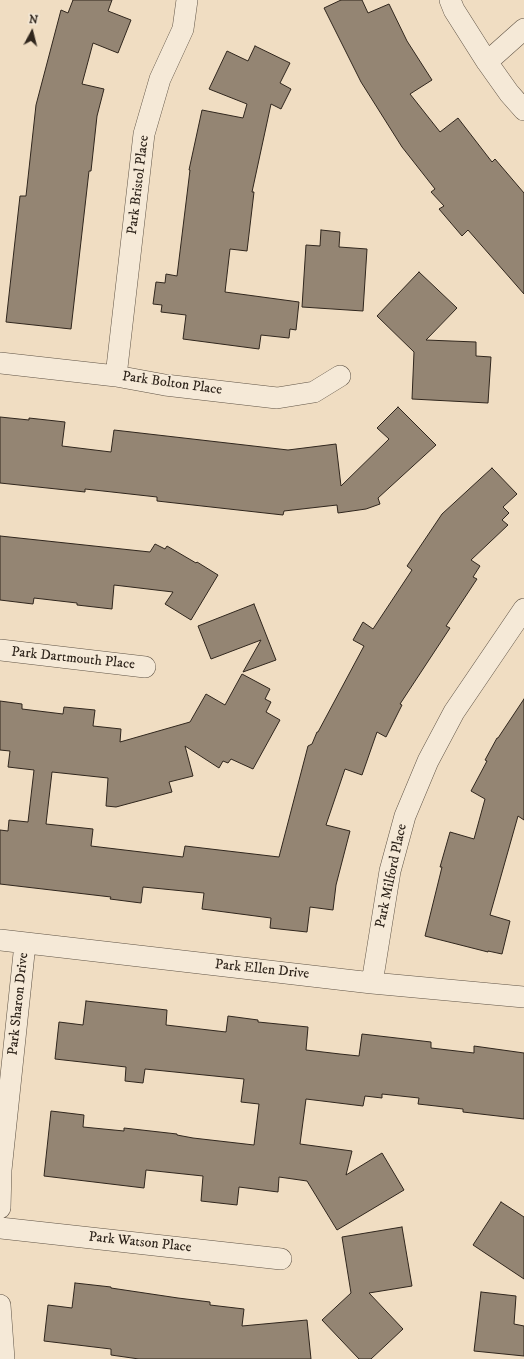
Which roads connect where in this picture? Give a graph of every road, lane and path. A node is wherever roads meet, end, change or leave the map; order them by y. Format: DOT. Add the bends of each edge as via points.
graph roads {
  1 [pos="187,0"];
  2 [pos="450,0"];
  3 [pos="524,29"];
  4 [pos="487,62"];
  5 [pos="524,110"];
  6 [pos="0,362"];
  7 [pos="116,376"];
  8 [pos="340,376"];
  9 [pos="524,609"];
  10 [pos="0,650"];
  11 [pos="145,667"];
  12 [pos="0,940"];
  13 [pos="25,944"];
  14 [pos="372,983"];
  15 [pos="524,997"];
  16 [pos="0,1208"];
  17 [pos="0,1228"];
  18 [pos="281,1259"];
  19 [pos="0,1305"];
  20 [pos="4,1359"];
  1 -- 7 [label="street, Park Bristol Place" via="183,29 160,80 144,134"];
  2 -- 4 [label="street"];
  3 -- 4 [label="street"];
  4 -- 5 [label="street"];
  6 -- 7 [label="street, Park Bolton Place"];
  7 -- 8 [label="street, Park Bolton Place" via="165,385 277,398 314,392"];
  9 -- 14 [label="street, Park Milford Place" via="454,712 428,761 405,816 390,872"];
  10 -- 11 [label="street, Park Dartmouth Place"];
  12 -- 13 [label="street, Park Ellen Drive"];
  13 -- 14 [label="street, Park Ellen Drive"];
  13 -- 16 [label="street, Park Sharon Drive" via="1,1170"];
  14 -- 15 [label="street, Park Ellen Drive"];
  17 -- 18 [label="street, Park Watson Place"];
  19 -- 20 [label="street"];
}
